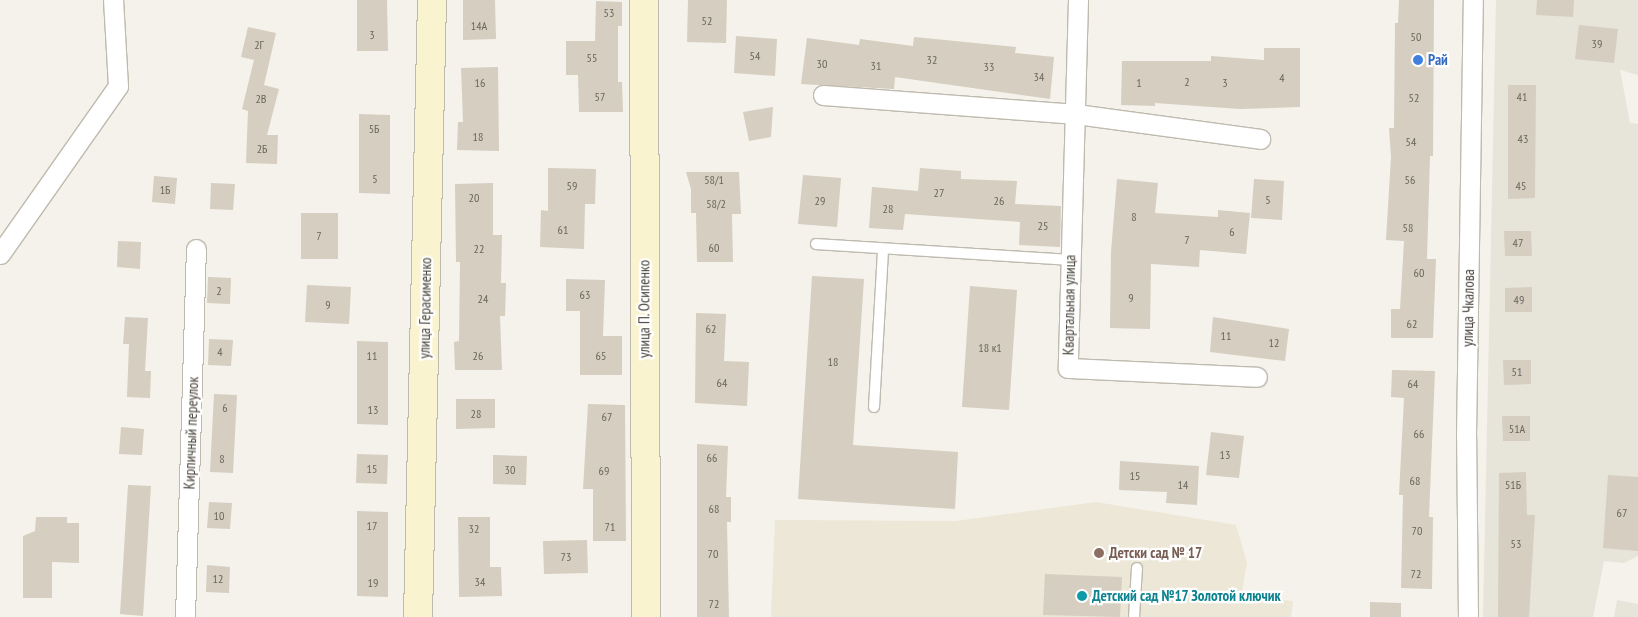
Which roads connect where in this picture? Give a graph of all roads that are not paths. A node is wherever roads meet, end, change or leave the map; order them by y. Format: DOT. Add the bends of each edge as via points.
graph roads {
  1 [pos="114,0"];
  2 [pos="432,0"];
  3 [pos="644,0"];
  4 [pos="1078,0"];
  5 [pos="1473,0"];
  6 [pos="823,95"];
  7 [pos="1076,114"];
  8 [pos="1260,139"];
  9 [pos="816,244"];
  10 [pos="883,248"];
  11 [pos="196,249"];
  12 [pos="0,254"];
  13 [pos="1070,260"];
  14 [pos="1256,377"];
  15 [pos="874,408"];
  16 [pos="1137,568"];
  17 [pos="186,617"];
  18 [pos="418,617"];
  19 [pos="646,617"];
  20 [pos="1134,617"];
  21 [pos="1468,617"];
  1 -- 12 [label="street" via="118,86"];
  2 -- 18 [label="main road, улица Герасименко"];
  3 -- 19 [label="main road, улица П. Осипенко"];
  4 -- 7 [label="street, Квартальная улица"];
  5 -- 21 [label="street, улица Чкалова" via="1466,436"];
  6 -- 7 [label="street"];
  7 -- 8 [label="street"];
  7 -- 13 [label="street, Квартальная улица"];
  9 -- 10 [label="lane"];
  10 -- 13 [label="lane"];
  10 -- 15 [label="lane"];
  11 -- 17 [label="street, Кирпичный переулок"];
  13 -- 14 [label="street, Квартальная улица" via="1068,368"];
  16 -- 20 [label="lane"];
}
